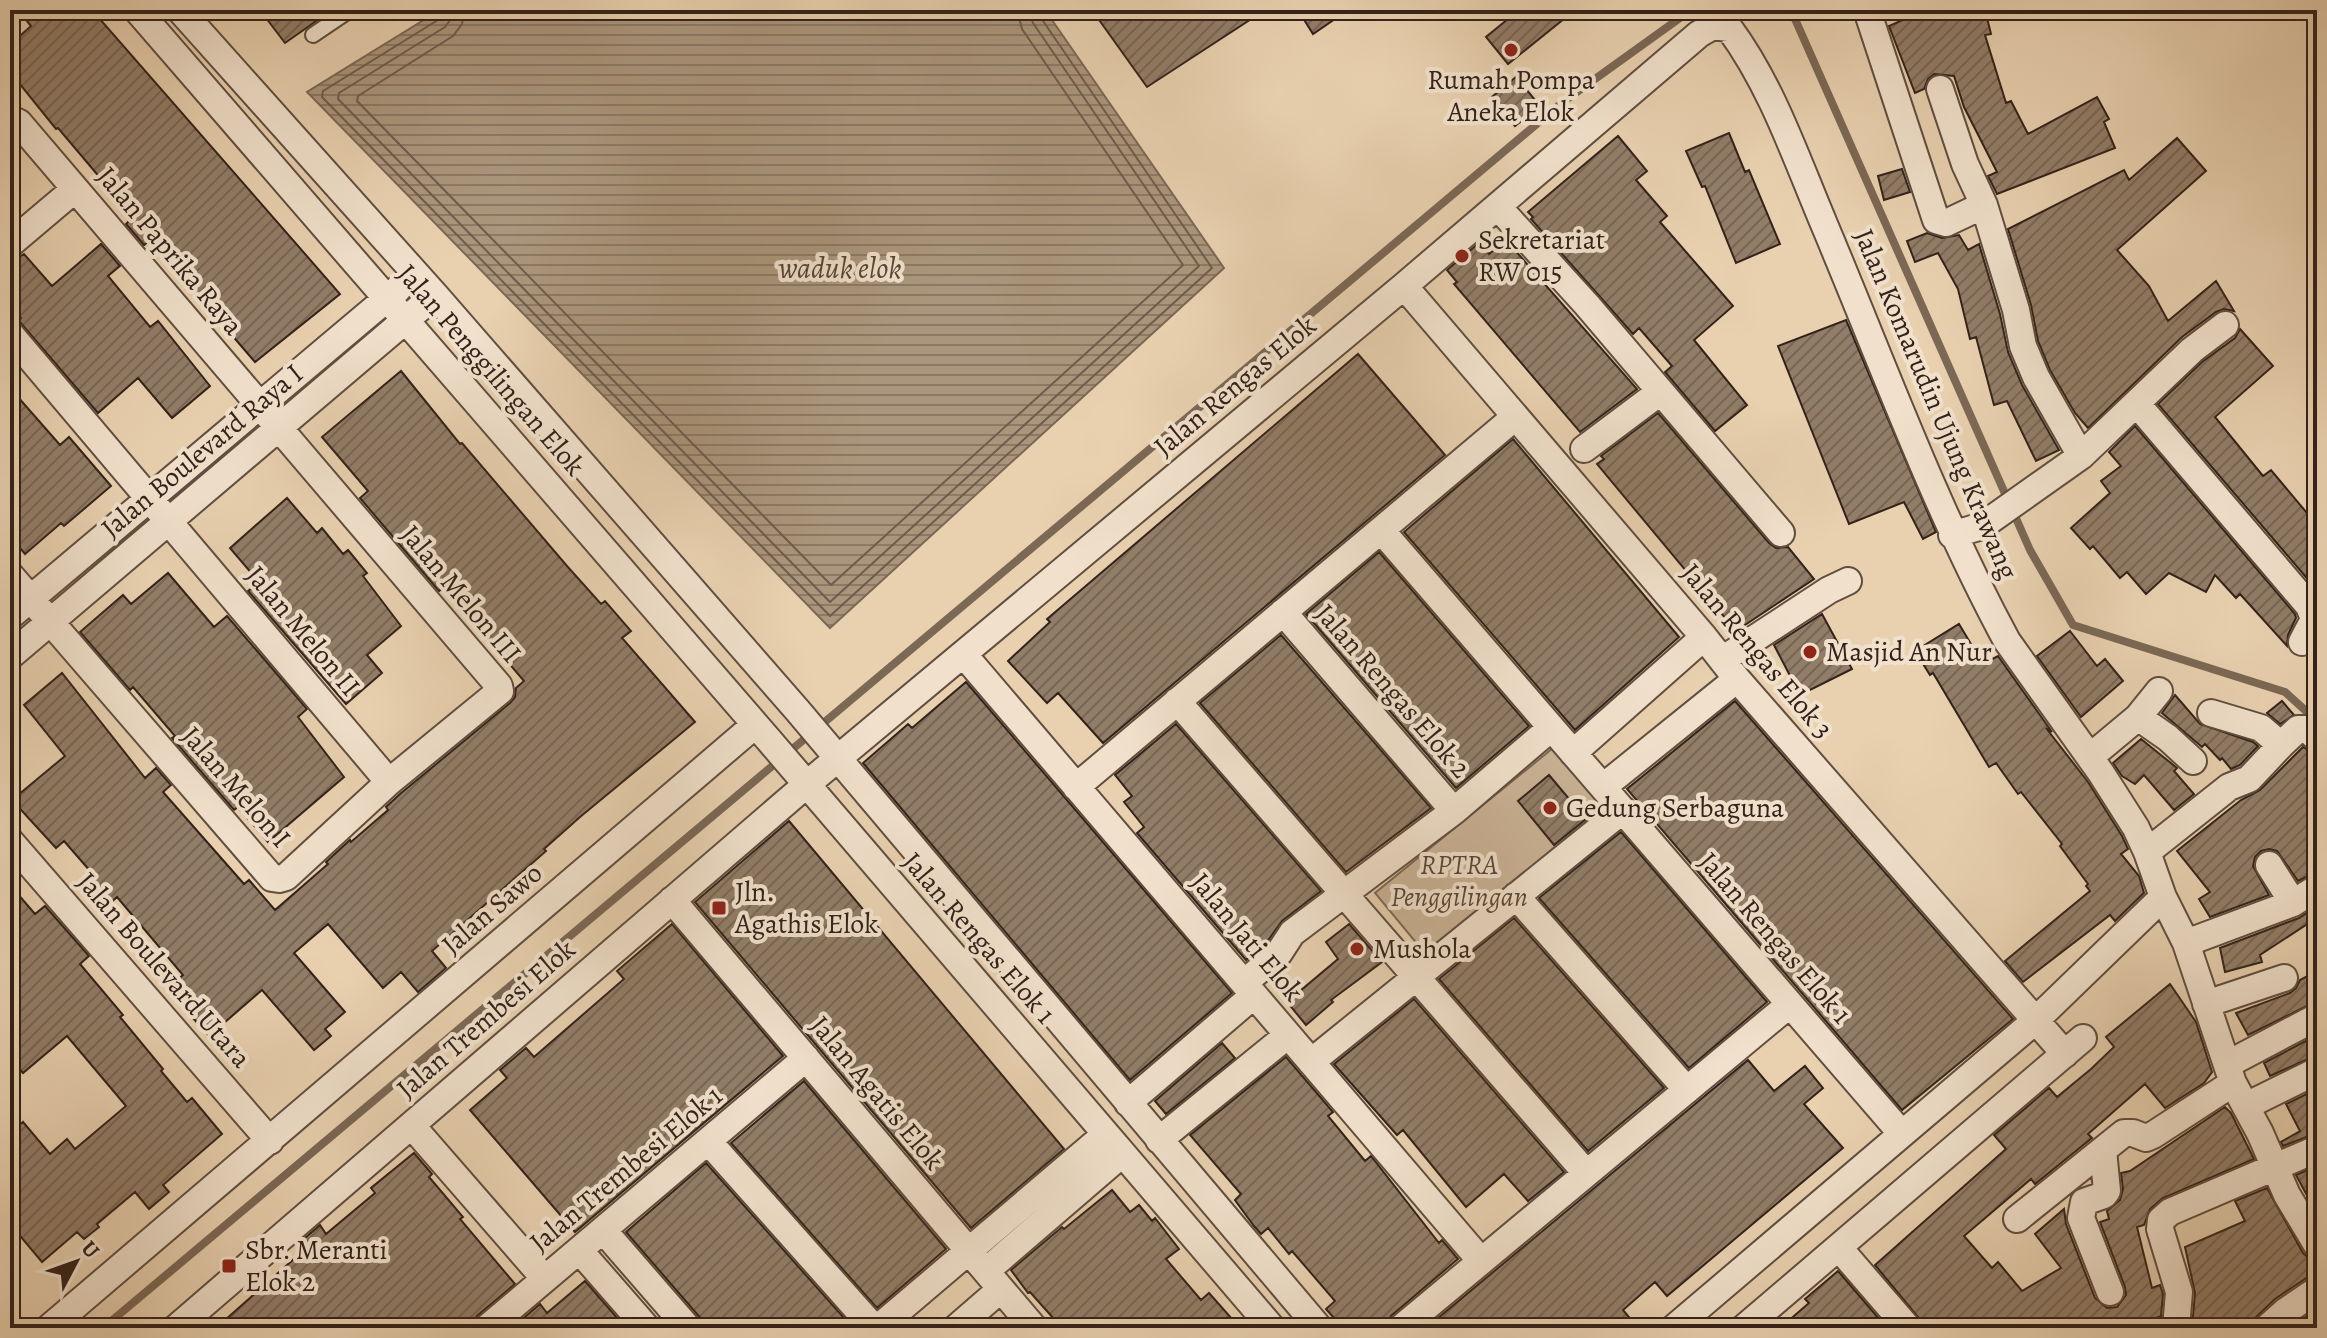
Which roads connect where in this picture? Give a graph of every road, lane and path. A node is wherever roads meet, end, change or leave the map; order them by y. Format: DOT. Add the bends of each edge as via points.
graph roads {
  1 [pos="137,10"];
  2 [pos="180,10"];
  3 [pos="350,10"];
  4 [pos="1867,10"];
  5 [pos="1730,19"];
  6 [pos="313,35"];
  7 [pos="1671,58"];
  8 [pos="1940,89"];
  9 [pos="10,122"];
  10 [pos="75,189"];
  11 [pos="1984,205"];
  12 [pos="1498,207"];
  13 [pos="10,244"];
  14 [pos="416,274"];
  15 [pos="1404,286"];
  16 [pos="435,295"];
  17 [pos="387,298"];
  18 [pos="406,320"];
  19 [pos="2225,325"];
  20 [pos="10,334"];
  21 [pos="1660,392"];
  22 [pos="2137,404"];
  23 [pos="259,406"];
  24 [pos="1515,417"];
  25 [pos="278,428"];
  26 [pos="1584,449"];
  27 [pos="2081,456"];
  28 [pos="149,499"];
  29 [pos="169,521"];
  30 [pos="1381,530"];
  31 [pos="1781,533"];
  32 [pos="1952,535"];
  33 [pos="10,575"];
  34 [pos="1848,581"];
  35 [pos="30,599"];
  36 [pos="1283,612"];
  37 [pos="10,616"];
  38 [pos="51,621"];
  39 [pos="1704,637"];
  40 [pos="2302,642"];
  41 [pos="964,655"];
  42 [pos="10,656"];
  43 [pos="1730,670"];
  44 [pos="2159,691"];
  45 [pos="1177,701"];
  46 [pos="2211,713"];
  47 [pos="2138,717"];
  48 [pos="1551,728"];
  49 [pos="762,732"];
  50 [pos="2317,738"];
  51 [pos="2281,745"];
  52 [pos="1573,753"];
  53 [pos="834,754"];
  54 [pos="2090,757"];
  55 [pos="2193,761"];
  56 [pos="801,779"];
  57 [pos="389,782"];
  58 [pos="1076,787"];
  59 [pos="1603,787"];
  60 [pos="1623,810"];
  61 [pos="1454,811"];
  62 [pos="10,841"];
  63 [pos="2147,852"];
  64 [pos="2269,865"];
  65 [pos="2317,888"];
  66 [pos="1343,895"];
  67 [pos="1516,896"];
  68 [pos="2163,897"];
  69 [pos="672,900"];
  70 [pos="2293,903"];
  71 [pos="2186,943"];
  72 [pos="1416,977"];
  73 [pos="2284,978"];
  74 [pos="1246,986"];
  75 [pos="1790,1004"];
  76 [pos="2206,1004"];
  77 [pos="2317,1017"];
  78 [pos="2036,1020"];
  79 [pos="1288,1035"];
  80 [pos="806,1058"];
  81 [pos="1311,1062"];
  82 [pos="2317,1071"];
  83 [pos="2230,1074"];
  84 [pos="1687,1090"];
  85 [pos="2246,1106"];
  86 [pos="1135,1112"];
  87 [pos="412,1126"];
  88 [pos="1902,1134"];
  89 [pos="1159,1140"];
  90 [pos="270,1141"];
  91 [pos="708,1141"];
  92 [pos="1113,1145"];
  93 [pos="2317,1149"];
  94 [pos="2103,1150"];
  95 [pos="2275,1167"];
  96 [pos="1586,1173"];
  97 [pos="2017,1219"];
  98 [pos="603,1230"];
  99 [pos="2317,1245"];
  100 [pos="1839,1248"];
  101 [pos="579,1250"];
  102 [pos="969,1251"];
  103 [pos="1481,1261"];
  104 [pos="545,1279"];
  105 [pos="993,1280"];
  106 [pos="2317,1290"];
  107 [pos="2110,1292"];
  108 [pos="49,1328"];
  109 [pos="176,1328"];
  110 [pos="487,1328"];
  111 [pos="647,1328"];
  112 [pos="688,1328"];
  113 [pos="876,1328"];
  114 [pos="956,1328"];
  115 [pos="1034,1328"];
  116 [pos="1272,1328"];
  117 [pos="1319,1328"];
  118 [pos="1401,1328"];
  119 [pos="1674,1328"];
  120 [pos="1744,1328"];
  121 [pos="1908,1328"];
  122 [pos="2176,1328"];
  123 [pos="2267,1328"];
  1 -- 17 [label="street, Jalan Penggilingan Elok"];
  2 -- 14 [label="street, Jalan Penggilingan Elok"];
  3 -- 6 [label="lane"];
  4 -- 11 [label="street" via="1936,220 1946,223"];
  5 -- 7 [label="street, Jalan Komarudin Ujung Krawang" via="1706,29"];
  5 -- 32 [label="street, Jalan Komarudin Ujung Krawang" via="1779,116"];
  7 -- 12 [label="street, Jalan Rengas Elok"];
  8 -- 11 [label="street"];
  9 -- 10 [label="street, Jalan Paprika Raya" via="19,123"];
  10 -- 13 [label="street"];
  10 -- 23 [label="street, Jalan Paprika Raya"];
  11 -- 27 [label="street" via="2023,346"];
  12 -- 15 [label="street, Jalan Rengas Elok"];
  12 -- 21 [label="street"];
  14 -- 16 [label="street, Jalan Penggilingan Elok"];
  14 -- 17 [label="street, Jalan Boulevard Raya I"];
  15 -- 24 [label="street, Jalan Rengas Elok 3"];
  15 -- 41 [label="street, Jalan Rengas Elok"];
  16 -- 18 [label="street, Jalan Boulevard Raya I"];
  16 -- 53 [label="street, Jalan Penggilingan Elok"];
  17 -- 18 [label="street, Jalan Penggilingan Elok"];
  17 -- 23 [label="street, Jalan Boulevard Raya I"];
  18 -- 25 [label="street, Jalan Boulevard Raya I"];
  18 -- 49 [label="street, Jalan Penggilingan Elok"];
  19 -- 22 [label="street"];
  20 -- 28 [label="street, Jalan Melon II"];
  21 -- 26 [label="street"];
  21 -- 31 [label="street"];
  22 -- 27 [label="street"];
  22 -- 40 [label="street" via="2309,606 2314,619"];
  23 -- 25 [label="street, Jalan Paprika Raya"];
  23 -- 28 [label="street, Jalan Boulevard Raya I"];
  24 -- 30 [label="street"];
  24 -- 39 [label="street, Jalan Rengas Elok 3"];
  25 -- 29 [label="street, Jalan Boulevard Raya I"];
  25 -- 57 [label="street, Jalan Melon III" via="499,686 498,695"];
  27 -- 32 [label="street" via="1982,526"];
  28 -- 29 [label="street, Jalan Melon II"];
  28 -- 35 [label="street, Jalan Boulevard Raya I"];
  29 -- 38 [label="street, Jalan Boulevard Raya I"];
  29 -- 57 [label="street, Jalan Melon II"];
  30 -- 36 [label="street"];
  30 -- 48 [label="street, Jalan Rengas Elok 1"];
  32 -- 54 [label="street, Jalan Komarudin Ujung Krawang" via="2007,641"];
  33 -- 35 [label="street"];
  34 -- 43 [label="street" via="1829,590"];
  35 -- 37 [label="street, Jalan Boulevard Raya I"];
  35 -- 38 [label="street"];
  36 -- 45 [label="street"];
  36 -- 61 [label="street, Jalan Rengas Elok 2"];
  38 -- 42 [label="street, Jalan Boulevard Raya I"];
  38 -- 57 [label="street, Jalan Melon I" via="272,878 286,877"];
  39 -- 43 [label="street, Jalan Rengas Elok 3"];
  39 -- 52 [label="street"];
  41 -- 53 [label="street, Jalan Rengas Elok"];
  41 -- 58 [label="street, Jalan Jati Elok"];
  43 -- 59 [label="street"];
  43 -- 78 [label="street, Jalan Rengas Elok 3"];
  44 -- 47 [label="street"];
  45 -- 58 [label="street"];
  45 -- 66 [label="street"];
  46 -- 51 [label="street" via="2261,728"];
  47 -- 54 [label="street"];
  47 -- 55 [label="street"];
  48 -- 52 [label="street, Jalan Rengas Elok 1"];
  48 -- 61 [label="street"];
  49 -- 56 [label="street, Jalan Penggilingan Elok"];
  49 -- 90 [label="street, Jalan Sawo"];
  50 -- 51 [label="street" via="2298,729"];
  51 -- 63 [label="street" via="2249,779 2229,787"];
  52 -- 59 [label="street, Jalan Rengas Elok 1"];
  53 -- 56 [label="street, Jalan Trembesi Elok"];
  53 -- 86 [label="street, Jalan Rengas Elok 1"];
  54 -- 63 [label="street, Jalan Komarudin Ujung Krawang"];
  56 -- 69 [label="street, Jalan Trembesi Elok"];
  56 -- 92 [label="street, Jalan Rengas Elok 1"];
  58 -- 74 [label="street, Jalan Jati Elok"];
  59 -- 60 [label="street, Jalan Rengas Elok 1"];
  60 -- 67 [label="street"];
  60 -- 75 [label="street, Jalan Rengas Elok 1"];
  61 -- 66 [label="street"];
  62 -- 90 [label="street, Jalan Boulevard Utara"];
  63 -- 68 [label="street, Jalan Komarudin Ujung Krawang"];
  64 -- 70 [label="street"];
  65 -- 70 [label="street"];
  66 -- 72 [label="street"];
  66 -- 74 [label="street" via="1292,933"];
  67 -- 72 [label="street"];
  67 -- 84 [label="street"];
  68 -- 71 [label="street, Jalan Komarudin Ujung Krawang"];
  68 -- 78 [label="street"];
  69 -- 80 [label="street, Jalan Agatis Elok"];
  69 -- 87 [label="street, Jalan Trembesi Elok"];
  70 -- 71 [label="street"];
  71 -- 76 [label="street, Jalan Komarudin Ujung Krawang"];
  72 -- 81 [label="street"];
  72 -- 96 [label="street"];
  73 -- 76 [label="street"];
  74 -- 79 [label="street, Jalan Jati Elok"];
  74 -- 86 [label="street"];
  75 -- 84 [label="street"];
  75 -- 88 [label="street, Jalan Rengas Elok 1"];
  76 -- 83 [label="street, Jalan Komarudin Ujung Krawang"];
  77 -- 83 [label="street"];
  78 -- 88 [label="street"];
  78 -- 100 [label="street, Jalan Rengas Elok 3" via="2074,1046"];
  79 -- 81 [label="street, Jalan Jati Elok"];
  79 -- 89 [label="street"];
  80 -- 91 [label="street, Jalan Trembesi Elok 1"];
  80 -- 102 [label="street, Jalan Agatis Elok"];
  81 -- 103 [label="street, Jalan Jati Elok"];
  82 -- 85 [label="street"];
  83 -- 85 [label="street, Jalan Komarudin Ujung Krawang"];
  83 -- 94 [label="street" via="2153,1135 2124,1133"];
  84 -- 96 [label="street"];
  85 -- 95 [label="street, Jalan Komarudin Ujung Krawang"];
  86 -- 89 [label="street, Jalan Rengas Elok 1"];
  86 -- 92 [label="street"];
  87 -- 104 [label="street"];
  87 -- 109 [label="street, Jalan Trembesi Elok"];
  88 -- 119 [label="street"];
  89 -- 117 [label="street, Jalan Rengas Elok 1"];
  90 -- 108 [label="street, Jalan Sawo"];
  91 -- 98 [label="street, Jalan Trembesi Elok 1"];
  91 -- 113 [label="street"];
  92 -- 102 [label="street"];
  92 -- 105 [label="street"];
  92 -- 116 [label="street, Jalan Rengas Elok 1"];
  93 -- 95 [label="street"];
  94 -- 97 [label="street"];
  94 -- 107 [label="street" via="2107,1191 2084,1202 2081,1218"];
  95 -- 99 [label="street, Jalan Komarudin Ujung Krawang"];
  95 -- 122 [label="street" via="2161,1220 2179,1292"];
  96 -- 103 [label="street"];
  98 -- 101 [label="street, Jalan Trembesi Elok 1"];
  98 -- 112 [label="street"];
  100 -- 120 [label="street"];
  100 -- 121 [label="street"];
  101 -- 104 [label="street, Jalan Trembesi Elok 1"];
  101 -- 111 [label="street"];
  102 -- 105 [label="street, Jalan Agatis Elok"];
  102 -- 113 [label="street"];
  103 -- 118 [label="street"];
  104 -- 110 [label="street, Jalan Trembesi Elok 1"];
  105 -- 114 [label="street"];
  105 -- 115 [label="street, Jalan Agatis Elok"];
  106 -- 123 [label="street"];
}
